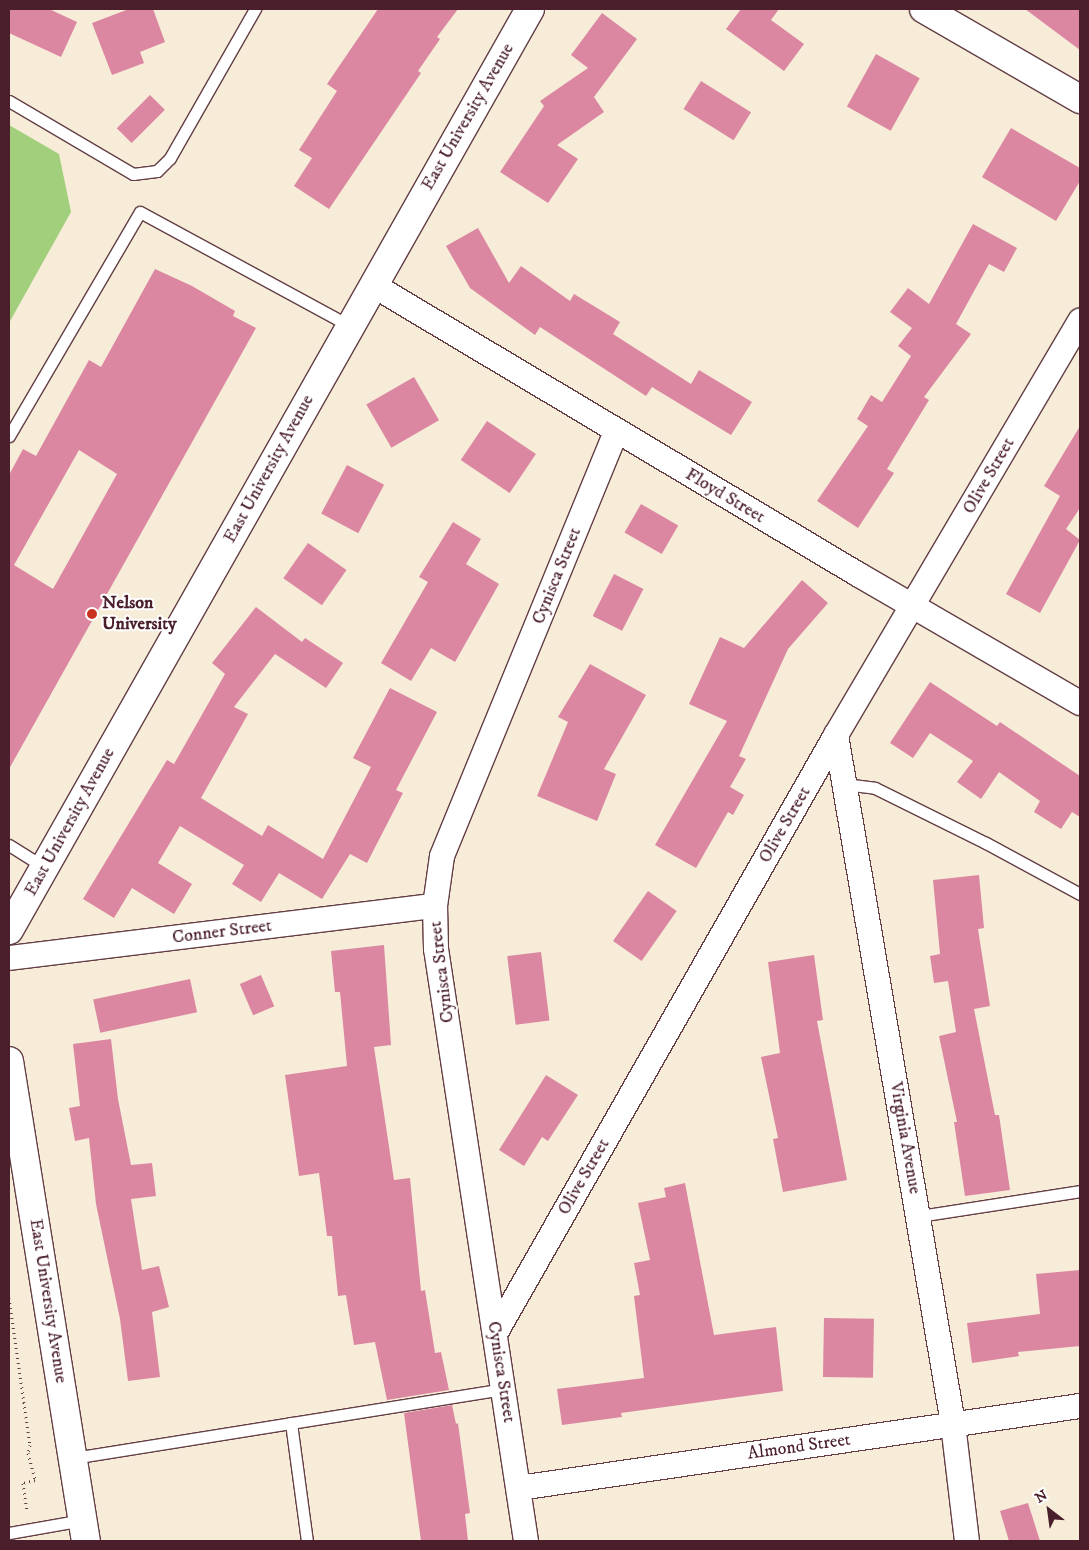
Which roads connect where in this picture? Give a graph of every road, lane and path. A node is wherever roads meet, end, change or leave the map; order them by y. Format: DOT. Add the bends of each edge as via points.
graph roads {
  1 [pos="255,9"];
  2 [pos="530,9"];
  3 [pos="924,9"];
  4 [pos="1080,100"];
  5 [pos="9,101"];
  6 [pos="373,285"];
  7 [pos="1080,320"];
  8 [pos="350,326"];
  9 [pos="616,432"];
  10 [pos="9,436"];
  11 [pos="913,606"];
  12 [pos="1080,703"];
  13 [pos="836,735"];
  14 [pos="844,784"];
  15 [pos="9,845"];
  16 [pos="44,867"];
  17 [pos="1080,894"];
  18 [pos="435,906"];
  19 [pos="9,930"];
  20 [pos="9,958"];
  21 [pos="9,1061"];
  22 [pos="1080,1191"];
  23 [pos="919,1216"];
  24 [pos="9,1298"];
  25 [pos="495,1334"];
  26 [pos="503,1389"];
  27 [pos="1080,1406"];
  28 [pos="291,1423"];
  29 [pos="953,1424"];
  30 [pos="73,1458"];
  31 [pos="519,1488"];
  32 [pos="29,1530"];
  33 [pos="84,1531"];
  34 [pos="9,1533"];
  35 [pos="307,1541"];
  36 [pos="526,1541"];
  37 [pos="967,1541"];
  1 -- 5 [label="lane" via="170,158 156,171 133,174"];
  2 -- 6 [label="street, East University Avenue"];
  3 -- 4 [label="street"];
  6 -- 8 [label="street, East University Avenue"];
  6 -- 9 [label="street, Floyd Street"];
  7 -- 11 [label="street, Olive Street"];
  8 -- 10 [label="lane" via="140,212"];
  8 -- 16 [label="street, East University Avenue"];
  9 -- 11 [label="street, Floyd Street"];
  9 -- 18 [label="street, Cynisca Street" via="442,856"];
  11 -- 12 [label="street, Floyd Street"];
  11 -- 13 [label="street, Olive Street"];
  13 -- 14 [label="street, Virginia Avenue"];
  13 -- 25 [label="street, Olive Street"];
  14 -- 17 [label="lane" via="875,788"];
  14 -- 23 [label="street, Virginia Avenue"];
  15 -- 16 [label="lane"];
  16 -- 19 [label="street, East University Avenue"];
  18 -- 20 [label="street, Conner Street"];
  18 -- 25 [label="street, Cynisca Street" via="436,949"];
  21 -- 30 [label="street, East University Avenue"];
  22 -- 23 [label="lane"];
  23 -- 29 [label="street, Virginia Avenue"];
  24 -- 32 [label="path" via="30,1445 28,1453 36,1480 23,1483"];
  25 -- 26 [label="street, Cynisca Street"];
  26 -- 28 [label="lane"];
  26 -- 31 [label="street, Cynisca Street"];
  27 -- 29 [label="street, Almond Street"];
  28 -- 30 [label="lane"];
  28 -- 35 [label="lane"];
  29 -- 31 [label="street, Almond Street"];
  29 -- 37 [label="street, Virginia Avenue"];
  30 -- 33 [label="street, East University Avenue"];
  31 -- 36 [label="street, Cynisca Street"];
  32 -- 33 [label="lane"];
  32 -- 34 [label="lane"];
}
